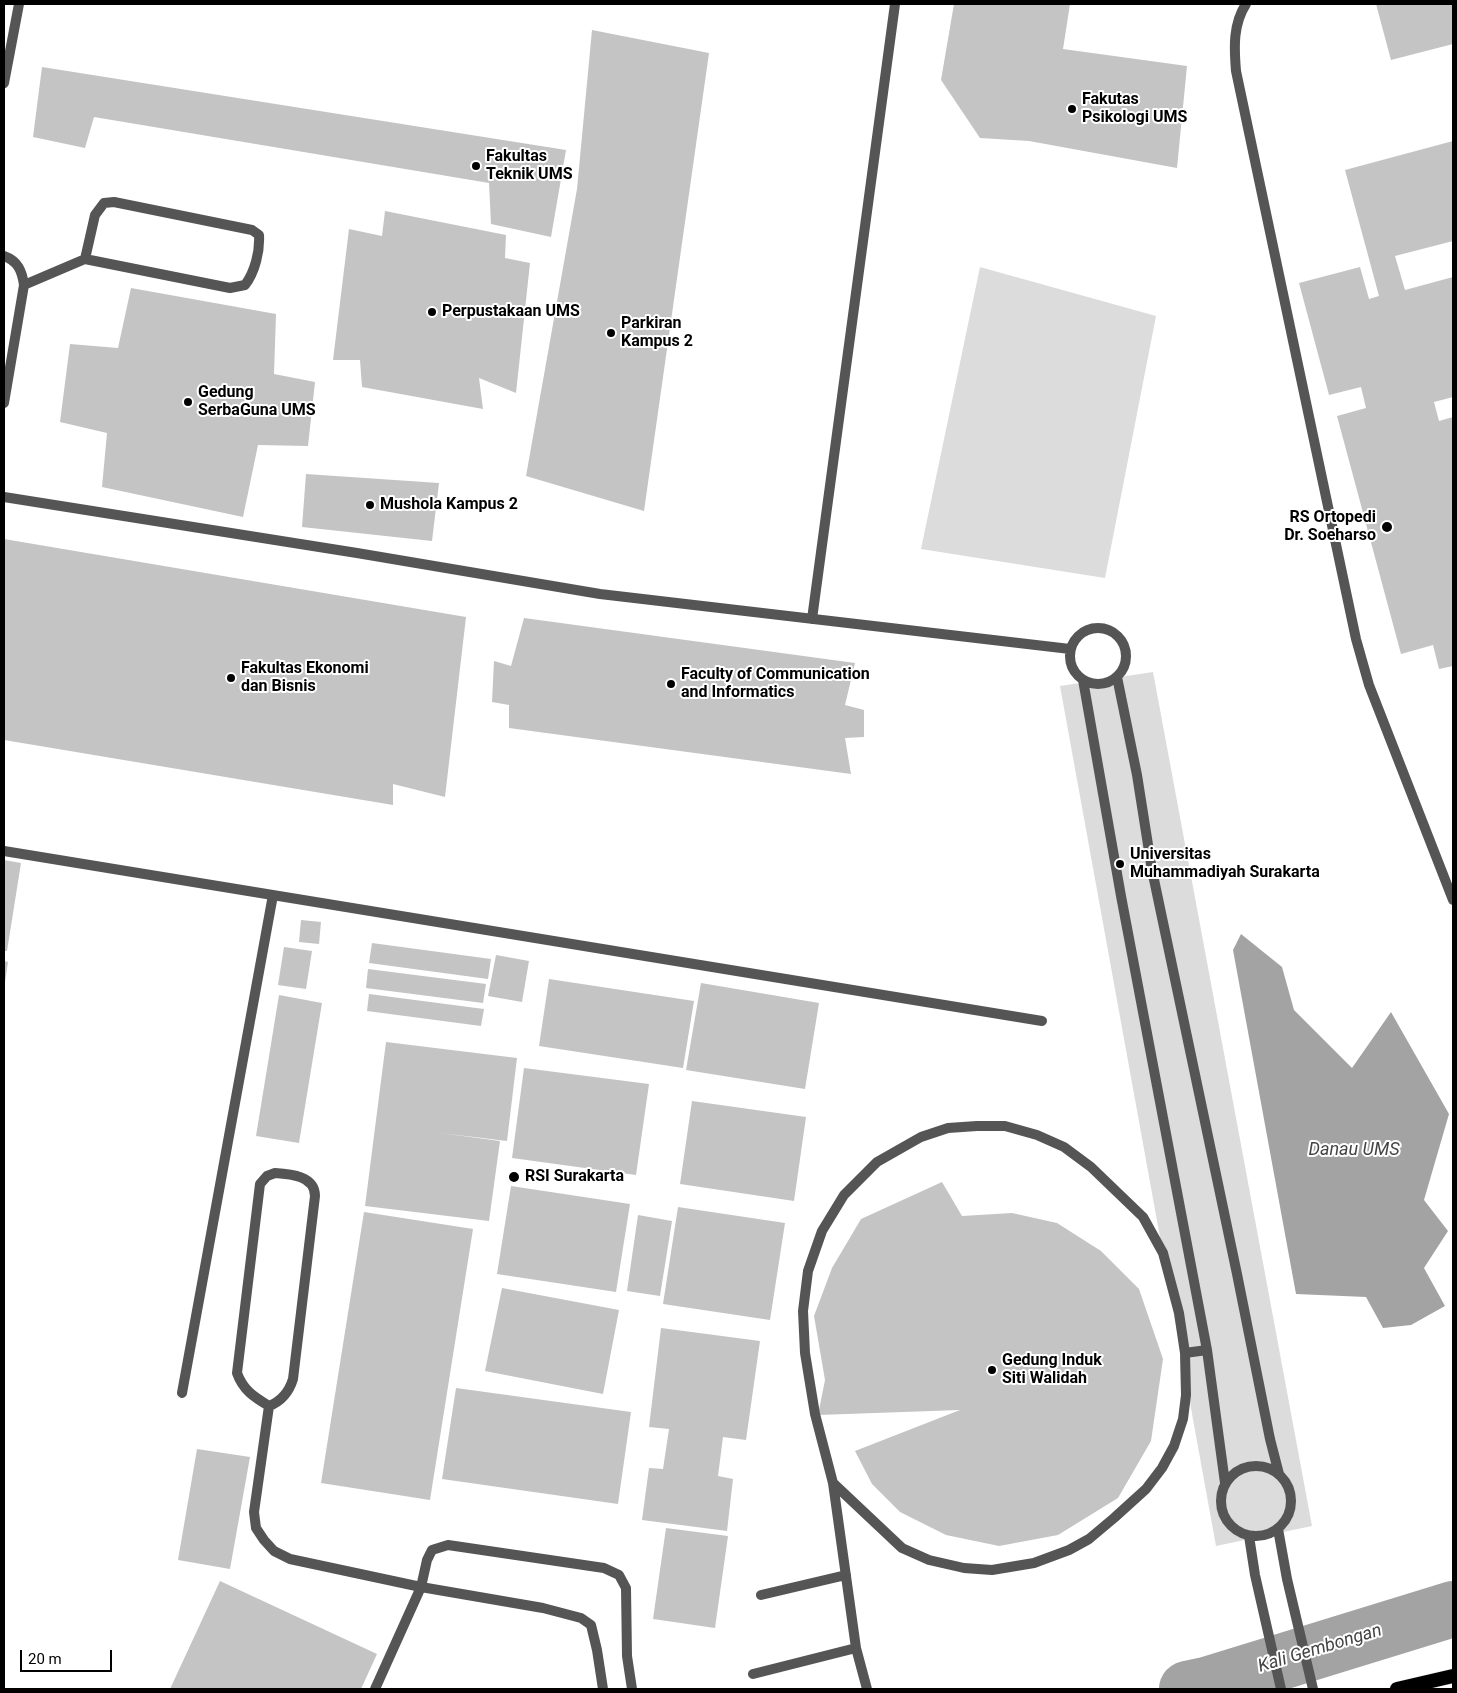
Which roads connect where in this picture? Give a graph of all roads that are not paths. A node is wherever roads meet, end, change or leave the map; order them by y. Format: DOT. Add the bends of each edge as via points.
graph roads {
  1 [pos="19,4"];
  2 [pos="896,4"];
  3 [pos="1246,4"];
  4 [pos="4,83"];
  5 [pos="4,256"];
  6 [pos="85,259"];
  7 [pos="24,285"];
  8 [pos="4,403"];
  9 [pos="4,497"];
  10 [pos="812,619"];
  11 [pos="1070,649"];
  12 [pos="1117,677"];
  13 [pos="1083,680"];
  14 [pos="4,851"];
  15 [pos="273,896"];
  16 [pos="1453,900"];
  17 [pos="1042,1021"];
  18 [pos="1207,1350"];
  19 [pos="1185,1353"];
  20 [pos="182,1393"];
  21 [pos="269,1406"];
  22 [pos="1279,1474"];
  23 [pos="833,1483"];
  24 [pos="1225,1483"];
  25 [pos="1278,1529"];
  26 [pos="1249,1536"];
  27 [pos="846,1575"];
  28 [pos="421,1587"];
  29 [pos="761,1595"];
  30 [pos="856,1648"];
  31 [pos="753,1674"];
  32 [pos="1453,1676"];
  33 [pos="375,1689"];
  34 [pos="603,1689"];
  35 [pos="632,1689"];
  36 [pos="867,1689"];
  37 [pos="1281,1689"];
  38 [pos="1313,1689"];
  39 [pos="1398,1689"];
  1 -- 4 [label="street"];
  2 -- 10 [label="street"];
  3 -- 16 [label="street" via="1236,30 1236,71 1356,639 1369,685"];
  5 -- 7 [label="street" via="19,267"];
  6 -- 6 [label="street" via="95,215 104,203 114,202 252,230 259,235 260,242 252,276 245,285 230,288"];
  6 -- 7 [label="street"];
  7 -- 8 [label="street"];
  9 -- 10 [label="street" via="600,594"];
  10 -- 11 [label="street"];
  11 -- 12 [label="street" via="1079,634 1087,630 1104,628 1112,632 1119,637 1126,653"];
  11 -- 13 [label="street" via="1072,667"];
  12 -- 13 [label="street" via="1100,684"];
  12 -- 22 [label="street" via="1152,870"];
  13 -- 18 [label="street"];
  14 -- 15 [label="street"];
  15 -- 17 [label="street"];
  15 -- 20 [label="street"];
  18 -- 19 [label="street"];
  18 -- 24 [label="street"];
  19 -- 23 [label="street" via="1183,1419 1162,1468 1146,1489 1088,1539 1034,1564 992,1570 929,1560 902,1548"];
  19 -- 23 [label="street" via="1163,1253 1143,1217 1091,1167 1064,1147 1005,1126 948,1128 921,1137 877,1162 844,1195 822,1231 808,1271 803,1311 805,1353 815,1414"];
  21 -- 21 [label="street" via="246,1391 237,1373 260,1184 270,1174 286,1174 308,1181 315,1196 292,1379 284,1397"];
  21 -- 28 [label="street" via="254,1512 256,1528 264,1540 274,1551 290,1559"];
  22 -- 24 [label="street" via="1270,1468 1249,1466 1231,1475"];
  22 -- 25 [label="street" via="1286,1482 1292,1502 1290,1512"];
  23 -- 27 [label="street"];
  24 -- 26 [label="street" via="1220,1502 1222,1511 1232,1527"];
  25 -- 26 [label="street" via="1269,1534"];
  25 -- 38 [label="street"];
  26 -- 37 [label="street"];
  27 -- 29 [label="street"];
  27 -- 30 [label="street"];
  28 -- 33 [label="street"];
  28 -- 34 [label="street" via="534,1606 581,1618 591,1625"];
  28 -- 35 [label="street" via="432,1550 448,1544 612,1571 619,1575 626,1588 627,1656"];
  30 -- 31 [label="street"];
  30 -- 36 [label="street"];
  32 -- 39 [label="highway"];
}
